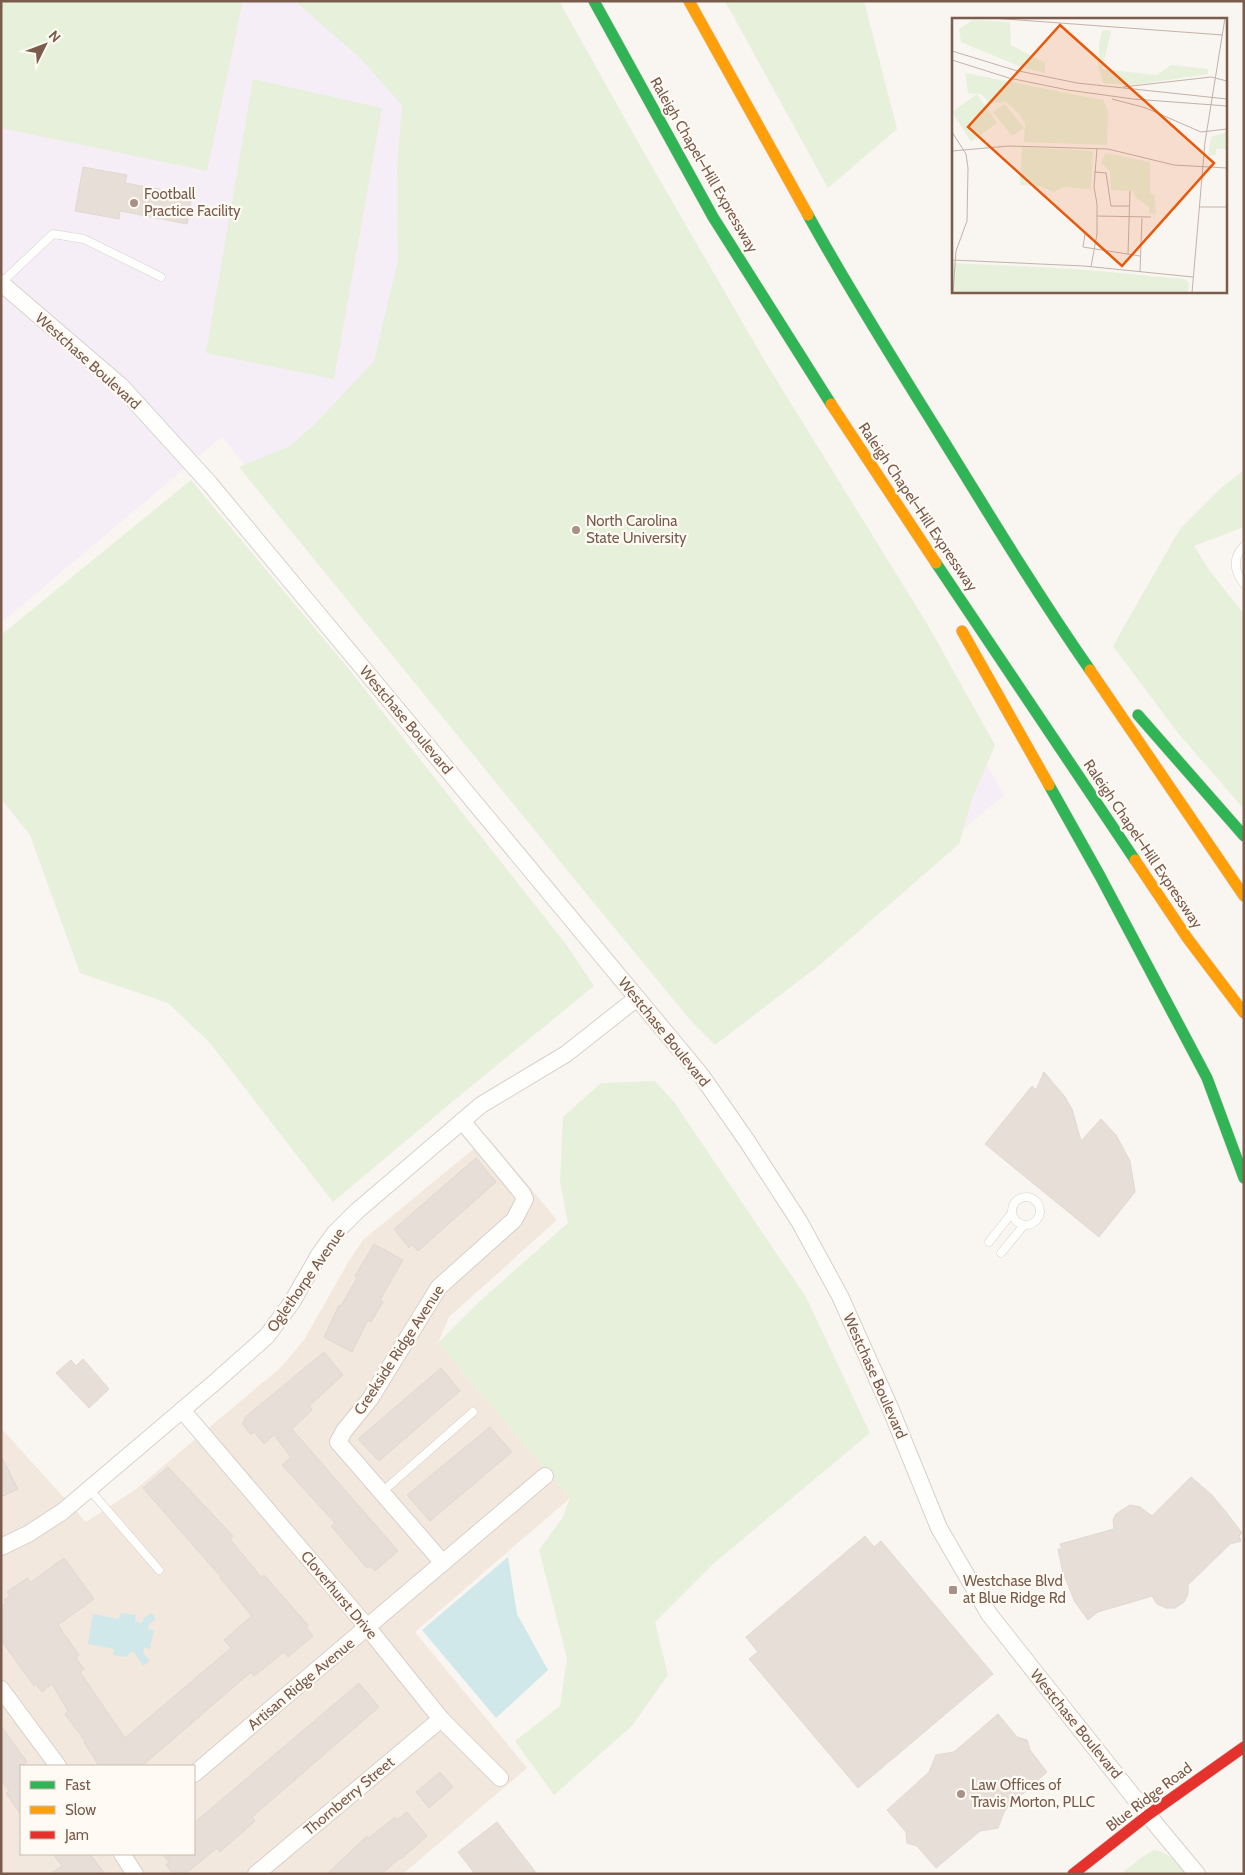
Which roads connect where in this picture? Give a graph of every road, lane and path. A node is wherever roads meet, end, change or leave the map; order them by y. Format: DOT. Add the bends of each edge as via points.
graph roads {
  1 [pos="594,1"];
  2 [pos="689,1"];
  3 [pos="162,277"];
  4 [pos="1,283"];
  5 [pos="858,446"];
  6 [pos="1244,546"];
  7 [pos="931,575"];
  8 [pos="1244,584"];
  9 [pos="1052,615"];
  10 [pos="955,618"];
  11 [pos="1117,690"];
  12 [pos="1130,705"];
  13 [pos="1244,836"];
  14 [pos="1244,896"];
  15 [pos="637,998"];
  16 [pos="1244,1013"];
  17 [pos="462,1121"];
  18 [pos="1244,1178"];
  19 [pos="1011,1214"];
  20 [pos="1024,1225"];
  21 [pos="989,1242"];
  22 [pos="1001,1253"];
  23 [pos="182,1410"];
  24 [pos="473,1412"];
  25 [pos="545,1476"];
  26 [pos="89,1489"];
  27 [pos="382,1492"];
  28 [pos="1,1547"];
  29 [pos="443,1562"];
  30 [pos="159,1570"];
  31 [pos="368,1628"];
  32 [pos="1,1689"];
  33 [pos="441,1719"];
  34 [pos="1244,1747"];
  35 [pos="57,1765"];
  36 [pos="195,1773"];
  37 [pos="500,1778"];
  38 [pos="1148,1815"];
  39 [pos="123,1855"];
  40 [pos="135,1874"];
  41 [pos="256,1874"];
  42 [pos="1073,1874"];
  43 [pos="1197,1874"];
  1 -- 5 [label="main road, Raleigh Chapel–Hill Expressway" via="713,216"];
  2 -- 9 [label="main road" via="839,271"];
  3 -- 4 [label="lane" via="84,239 53,234"];
  4 -- 15 [label="street, Westchase Boulevard" via="120,386 210,484"];
  5 -- 7 [label="main road"];
  5 -- 16 [label="main road, Raleigh Chapel–Hill Expressway" via="1188,939"];
  6 -- 8 [label="lane" via="1235,560 1235,569"];
  9 -- 11 [label="main road"];
  9 -- 14 [label="main road"];
  10 -- 18 [label="main road" via="1100,876 1207,1078"];
  12 -- 13 [label="main road"];
  15 -- 17 [label="street, Oglethorpe Avenue" via="566,1054 481,1105"];
  15 -- 38 [label="street, Westchase Boulevard" via="701,1075 799,1221 840,1296 939,1528 989,1614"];
  17 -- 23 [label="street, Oglethorpe Avenue" via="334,1234 267,1336"];
  17 -- 27 [label="street, Creekside Ridge Avenue" via="526,1199 514,1220 439,1287 370,1399 340,1436 338,1442"];
  19 -- 20 [label="lane" via="1016,1222"];
  19 -- 20 [label="lane" via="1013,1204 1019,1198 1028,1197 1036,1202 1040,1210 1037,1219 1030,1225"];
  19 -- 21 [label="lane"];
  20 -- 22 [label="lane"];
  23 -- 26 [label="street, Oglethorpe Avenue"];
  23 -- 31 [label="street, Cloverhurst Drive"];
  24 -- 27 [label="lane"];
  25 -- 29 [label="street, Artisan Ridge Avenue"];
  26 -- 28 [label="street, Oglethorpe Avenue" via="44,1525"];
  26 -- 30 [label="lane"];
  27 -- 29 [label="street, Creekside Ridge Avenue"];
  29 -- 31 [label="street, Artisan Ridge Avenue"];
  31 -- 33 [label="street, Cloverhurst Drive"];
  31 -- 36 [label="street, Artisan Ridge Avenue"];
  32 -- 35 [label="street"];
  33 -- 37 [label="street, Cloverhurst Drive"];
  33 -- 41 [label="street, Thornberry Street"];
  34 -- 38 [label="main road, Blue Ridge Road"];
  38 -- 42 [label="main road, Blue Ridge Road"];
  38 -- 43 [label="street, Westchase Boulevard"];
  39 -- 40 [label="street"];
}
